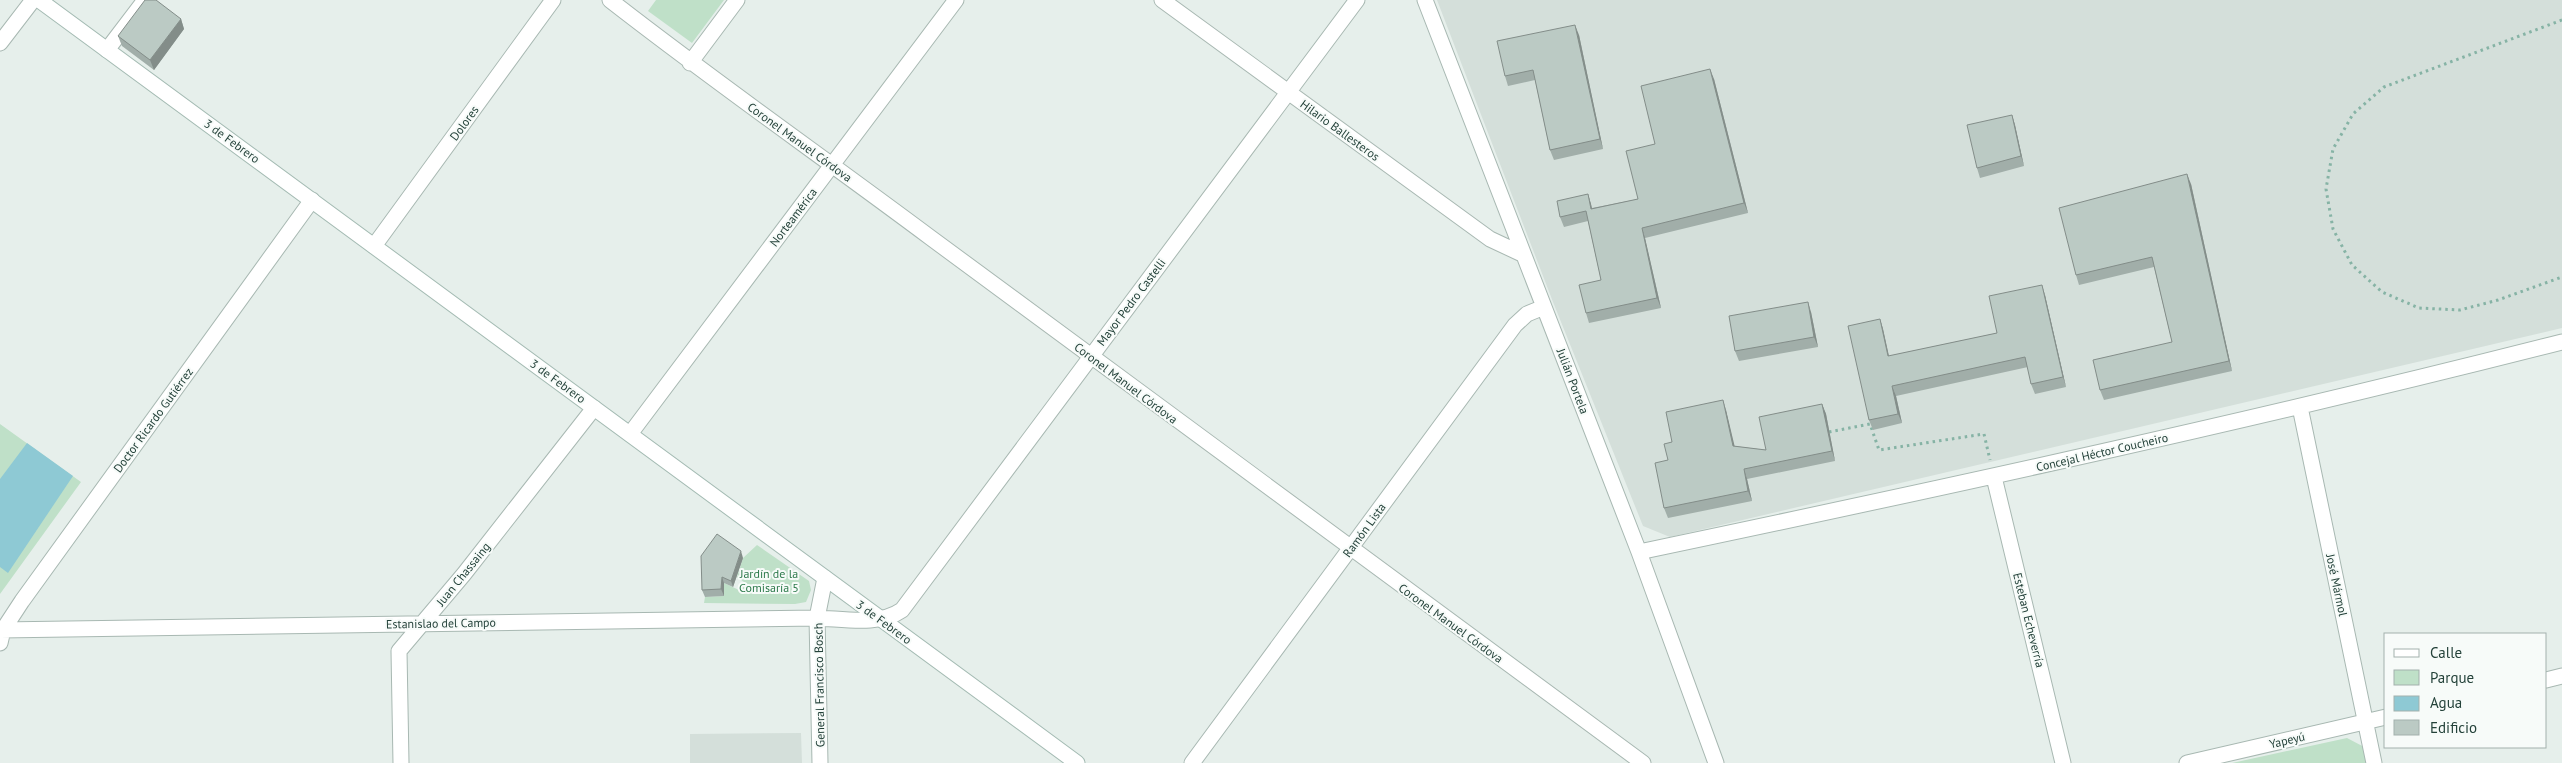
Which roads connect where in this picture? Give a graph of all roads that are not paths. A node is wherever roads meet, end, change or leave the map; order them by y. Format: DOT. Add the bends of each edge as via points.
graph roads {
  1 [pos="33,0"];
  2 [pos="39,0"];
  3 [pos="145,0"];
  4 [pos="553,0"];
  5 [pos="610,0"];
  6 [pos="737,0"];
  7 [pos="956,0"];
  8 [pos="1162,0"];
  9 [pos="1357,0"];
  10 [pos="1425,0"];
  11 [pos="0,43"];
  12 [pos="107,50"];
  13 [pos="690,63"];
  14 [pos="1288,92"];
  15 [pos="832,164"];
  16 [pos="312,200"];
  17 [pos="374,246"];
  18 [pos="1522,254"];
  19 [pos="1544,307"];
  20 [pos="2562,342"];
  21 [pos="1091,357"];
  22 [pos="2300,407"];
  23 [pos="594,408"];
  24 [pos="630,434"];
  25 [pos="1994,477"];
  26 [pos="1350,549"];
  27 [pos="1639,552"];
  28 [pos="825,578"];
  29 [pos="817,618"];
  30 [pos="882,620"];
  31 [pos="421,624"];
  32 [pos="1,634"];
  33 [pos="2562,676"];
  34 [pos="2547,680"];
  35 [pos="2384,717"];
  36 [pos="2365,722"];
  37 [pos="401,763"];
  38 [pos="820,763"];
  39 [pos="1076,763"];
  40 [pos="1192,763"];
  41 [pos="1644,763"];
  42 [pos="1716,763"];
  43 [pos="2063,763"];
  44 [pos="2188,763"];
  45 [pos="2374,763"];
  1 -- 11 [label="street"];
  2 -- 12 [label="street, 3 de Febrero"];
  3 -- 12 [label="street"];
  4 -- 17 [label="street, Dolores"];
  5 -- 13 [label="street, Coronel Manuel Córdova"];
  6 -- 13 [label="street"];
  7 -- 15 [label="street, Norteamérica"];
  8 -- 14 [label="street, Hilario Ballesteros"];
  9 -- 14 [label="street, Mayor Pedro Castelli"];
  10 -- 18 [label="street, Julián Portela"];
  12 -- 16 [label="street, 3 de Febrero"];
  13 -- 15 [label="street, Coronel Manuel Córdova"];
  14 -- 18 [label="street, Hilario Ballesteros" via="1490,239"];
  14 -- 21 [label="street, Mayor Pedro Castelli"];
  15 -- 21 [label="street, Coronel Manuel Córdova"];
  15 -- 24 [label="street, Norteamérica"];
  16 -- 17 [label="street, 3 de Febrero"];
  16 -- 32 [label="street, Doctor Ricardo Gutiérrez"];
  17 -- 23 [label="street, 3 de Febrero"];
  18 -- 19 [label="street, Julián Portela"];
  19 -- 26 [label="street, Ramón Lista" via="1527,314 1515,325"];
  19 -- 27 [label="street, Julián Portela"];
  20 -- 22 [label="street, Concejal Héctor Coucheiro"];
  21 -- 26 [label="street, Coronel Manuel Córdova"];
  21 -- 30 [label="street, Mayor Pedro Castelli" via="902,610"];
  22 -- 25 [label="street, Concejal Héctor Coucheiro"];
  22 -- 36 [label="street, José Mármol"];
  23 -- 24 [label="street, 3 de Febrero"];
  23 -- 31 [label="street, Juan Chassaing"];
  24 -- 28 [label="street, 3 de Febrero"];
  25 -- 27 [label="street, Concejal Héctor Coucheiro"];
  25 -- 43 [label="street, Esteban Echeverría"];
  26 -- 40 [label="street, Ramón Lista"];
  26 -- 41 [label="street, Coronel Manuel Córdova"];
  27 -- 42 [label="street, Julián Portela"];
  28 -- 29 [label="street, General Francisco Bosch"];
  28 -- 30 [label="street, 3 de Febrero"];
  29 -- 30 [label="street, Estanislao del Campo"];
  29 -- 31 [label="street, Estanislao del Campo"];
  29 -- 38 [label="street, General Francisco Bosch"];
  30 -- 39 [label="street, 3 de Febrero"];
  31 -- 32 [label="street, Estanislao del Campo"];
  31 -- 37 [label="street, Juan Chassaing" via="399,651"];
  33 -- 34 [label="street"];
  35 -- 36 [label="street, Yapeyú"];
  36 -- 44 [label="street, Yapeyú"];
  36 -- 45 [label="street, José Mármol"];
}
